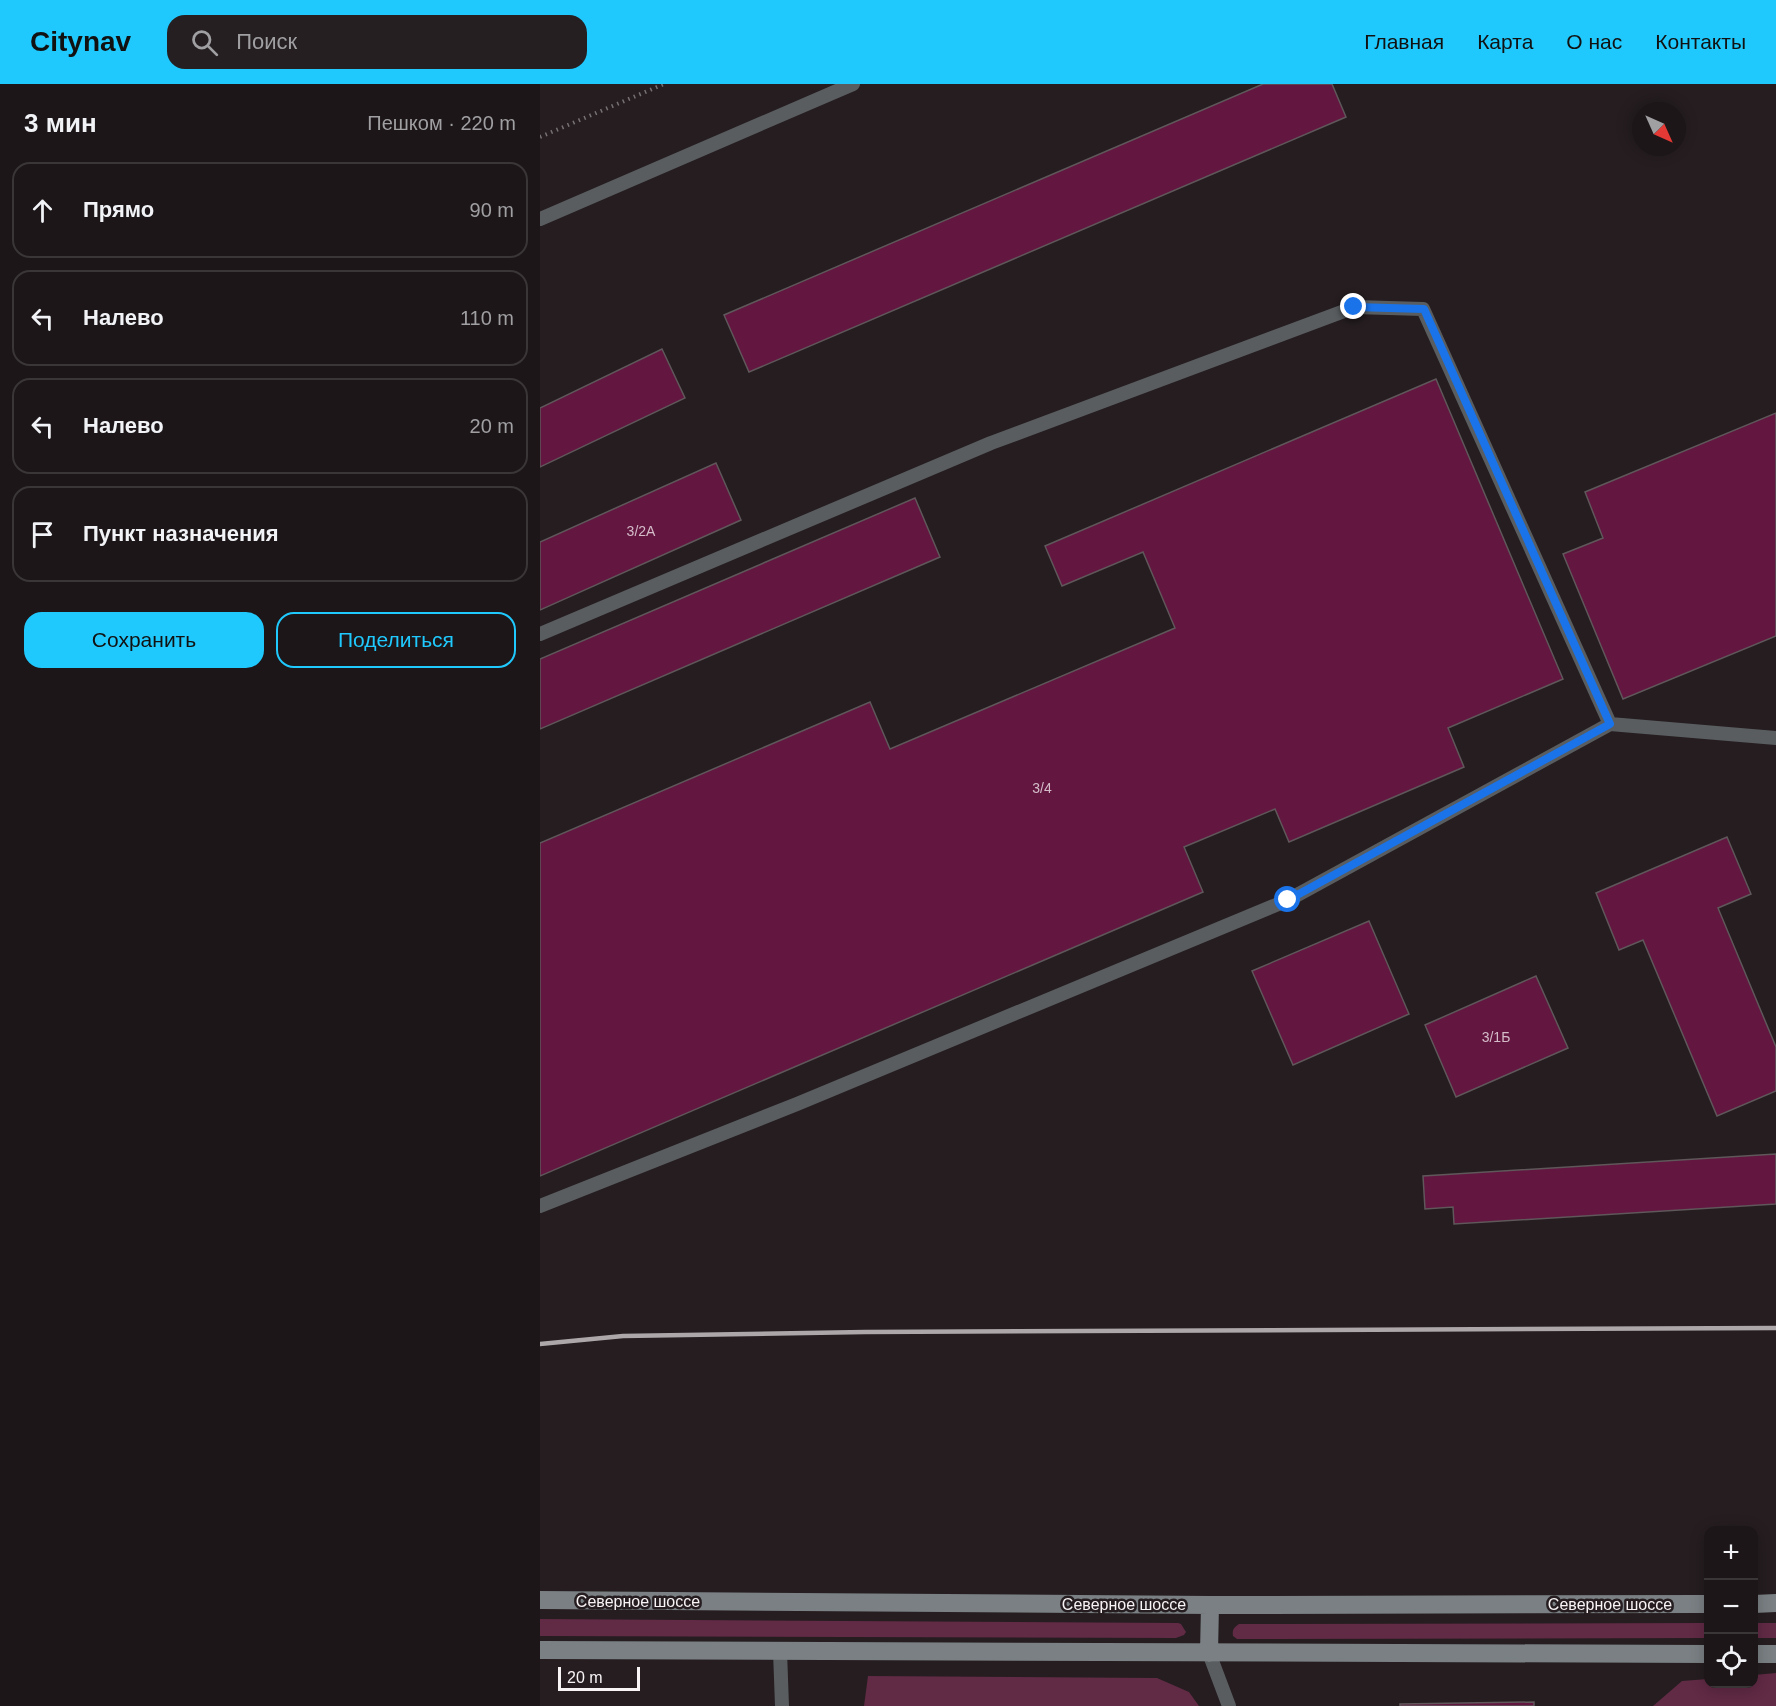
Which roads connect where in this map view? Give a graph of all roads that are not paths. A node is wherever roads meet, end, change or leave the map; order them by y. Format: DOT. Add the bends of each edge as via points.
graph roads {
  1 [pos="853,84"];
  2 [pos="540,219"];
  3 [pos="540,634"];
  4 [pos="1610,724"];
  5 [pos="1776,738"];
  6 [pos="540,1206"];
  7 [pos="540,1600"];
  8 [pos="1704,1604"];
  9 [pos="1758,1604"];
  10 [pos="1776,1604"];
  11 [pos="1210,1605"];
  12 [pos="540,1650"];
  13 [pos="780,1651"];
  14 [pos="1209,1653"];
  15 [pos="1704,1654"];
  16 [pos="1758,1654"];
  17 [pos="1776,1654"];
  18 [pos="782,1706"];
  19 [pos="1229,1706"];
  1 -- 2 [label="lane"];
  3 -- 4 [label="lane" via="991,443 1354,307 1424,309"];
  4 -- 5 [label="lane"];
  4 -- 6 [label="lane" via="1288,900"];
  7 -- 11 [label="main road, Северное шоссе"];
  8 -- 11 [label="main road, Северное шоссе"];
  9 -- 10 [label="main road"];
  11 -- 14 [label="main road"];
  12 -- 13 [label="main road"];
  13 -- 14 [label="main road"];
  13 -- 18 [label="lane"];
  14 -- 15 [label="main road"];
  14 -- 19 [label="lane"];
  16 -- 17 [label="main road"];
}
